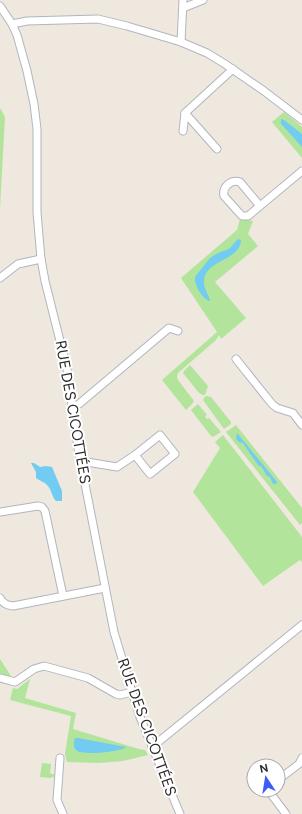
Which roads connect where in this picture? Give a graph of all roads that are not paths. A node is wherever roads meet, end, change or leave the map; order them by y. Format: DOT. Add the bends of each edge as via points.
graph roads {
  1 [pos="183,0"];
  2 [pos="203,0"];
  3 [pos="0,6"];
  4 [pos="183,8"];
  5 [pos="12,24"];
  6 [pos="181,42"];
  7 [pos="233,69"];
  8 [pos="185,113"];
  9 [pos="302,120"];
  10 [pos="183,131"];
  11 [pos="217,149"];
  12 [pos="302,171"];
  13 [pos="260,206"];
  14 [pos="41,259"];
  15 [pos="0,278"];
  16 [pos="178,331"];
  17 [pos="236,359"];
  18 [pos="72,406"];
  19 [pos="302,425"];
  20 [pos="135,455"];
  21 [pos="82,461"];
  22 [pos="0,512"];
  23 [pos="105,588"];
  24 [pos="63,596"];
  25 [pos="0,598"];
  26 [pos="302,625"];
  27 [pos="0,678"];
  28 [pos="132,692"];
  29 [pos="152,747"];
  30 [pos="60,758"];
  31 [pos="302,758"];
  32 [pos="286,774"];
  33 [pos="274,798"];
  34 [pos="62,814"];
  35 [pos="180,814"];
  36 [pos="286,814"];
  1 -- 4 [label="street"];
  2 -- 4 [label="street"];
  3 -- 5 [label="street, RUE DES CICOTTÉES"];
  4 -- 6 [label="street"];
  5 -- 6 [label="street" via="98,19"];
  5 -- 14 [label="street, RUE DES CICOTTÉES" via="34,104"];
  6 -- 7 [label="street" via="207,53"];
  7 -- 8 [label="street"];
  7 -- 9 [label="street"];
  8 -- 10 [label="street"];
  8 -- 11 [label="street"];
  12 -- 13 [label="street"];
  13 -- 13 [label="street" via="248,216 242,216 224,196 224,188 233,181 240,182"];
  14 -- 15 [label="street" via="18,264"];
  14 -- 18 [label="street, RUE DES CICOTTÉES" via="62,347"];
  16 -- 18 [label="street" via="169,328 79,404"];
  17 -- 19 [label="street" via="272,404 293,413"];
  18 -- 21 [label="street, RUE DES CICOTTÉES"];
  20 -- 20 [label="street" via="160,435 175,454 150,474"];
  20 -- 21 [label="street" via="117,467"];
  21 -- 23 [label="street, RUE DES CICOTTÉES"];
  22 -- 24 [label="street" via="42,507 45,511"];
  23 -- 24 [label="street"];
  23 -- 28 [label="street, RUE DES CICOTTÉES" via="114,632"];
  24 -- 25 [label="street" via="13,606 2,602"];
  26 -- 29 [label="street"];
  27 -- 28 [label="street" via="15,682 34,669 44,666 88,678 116,694"];
  28 -- 29 [label="street, RUE DES CICOTTÉES"];
  29 -- 35 [label="street, RUE DES CICOTTÉES"];
  30 -- 34 [label="street" via="57,800"];
  31 -- 32 [label="street" via="299,764"];
  33 -- 36 [label="street"];
}
